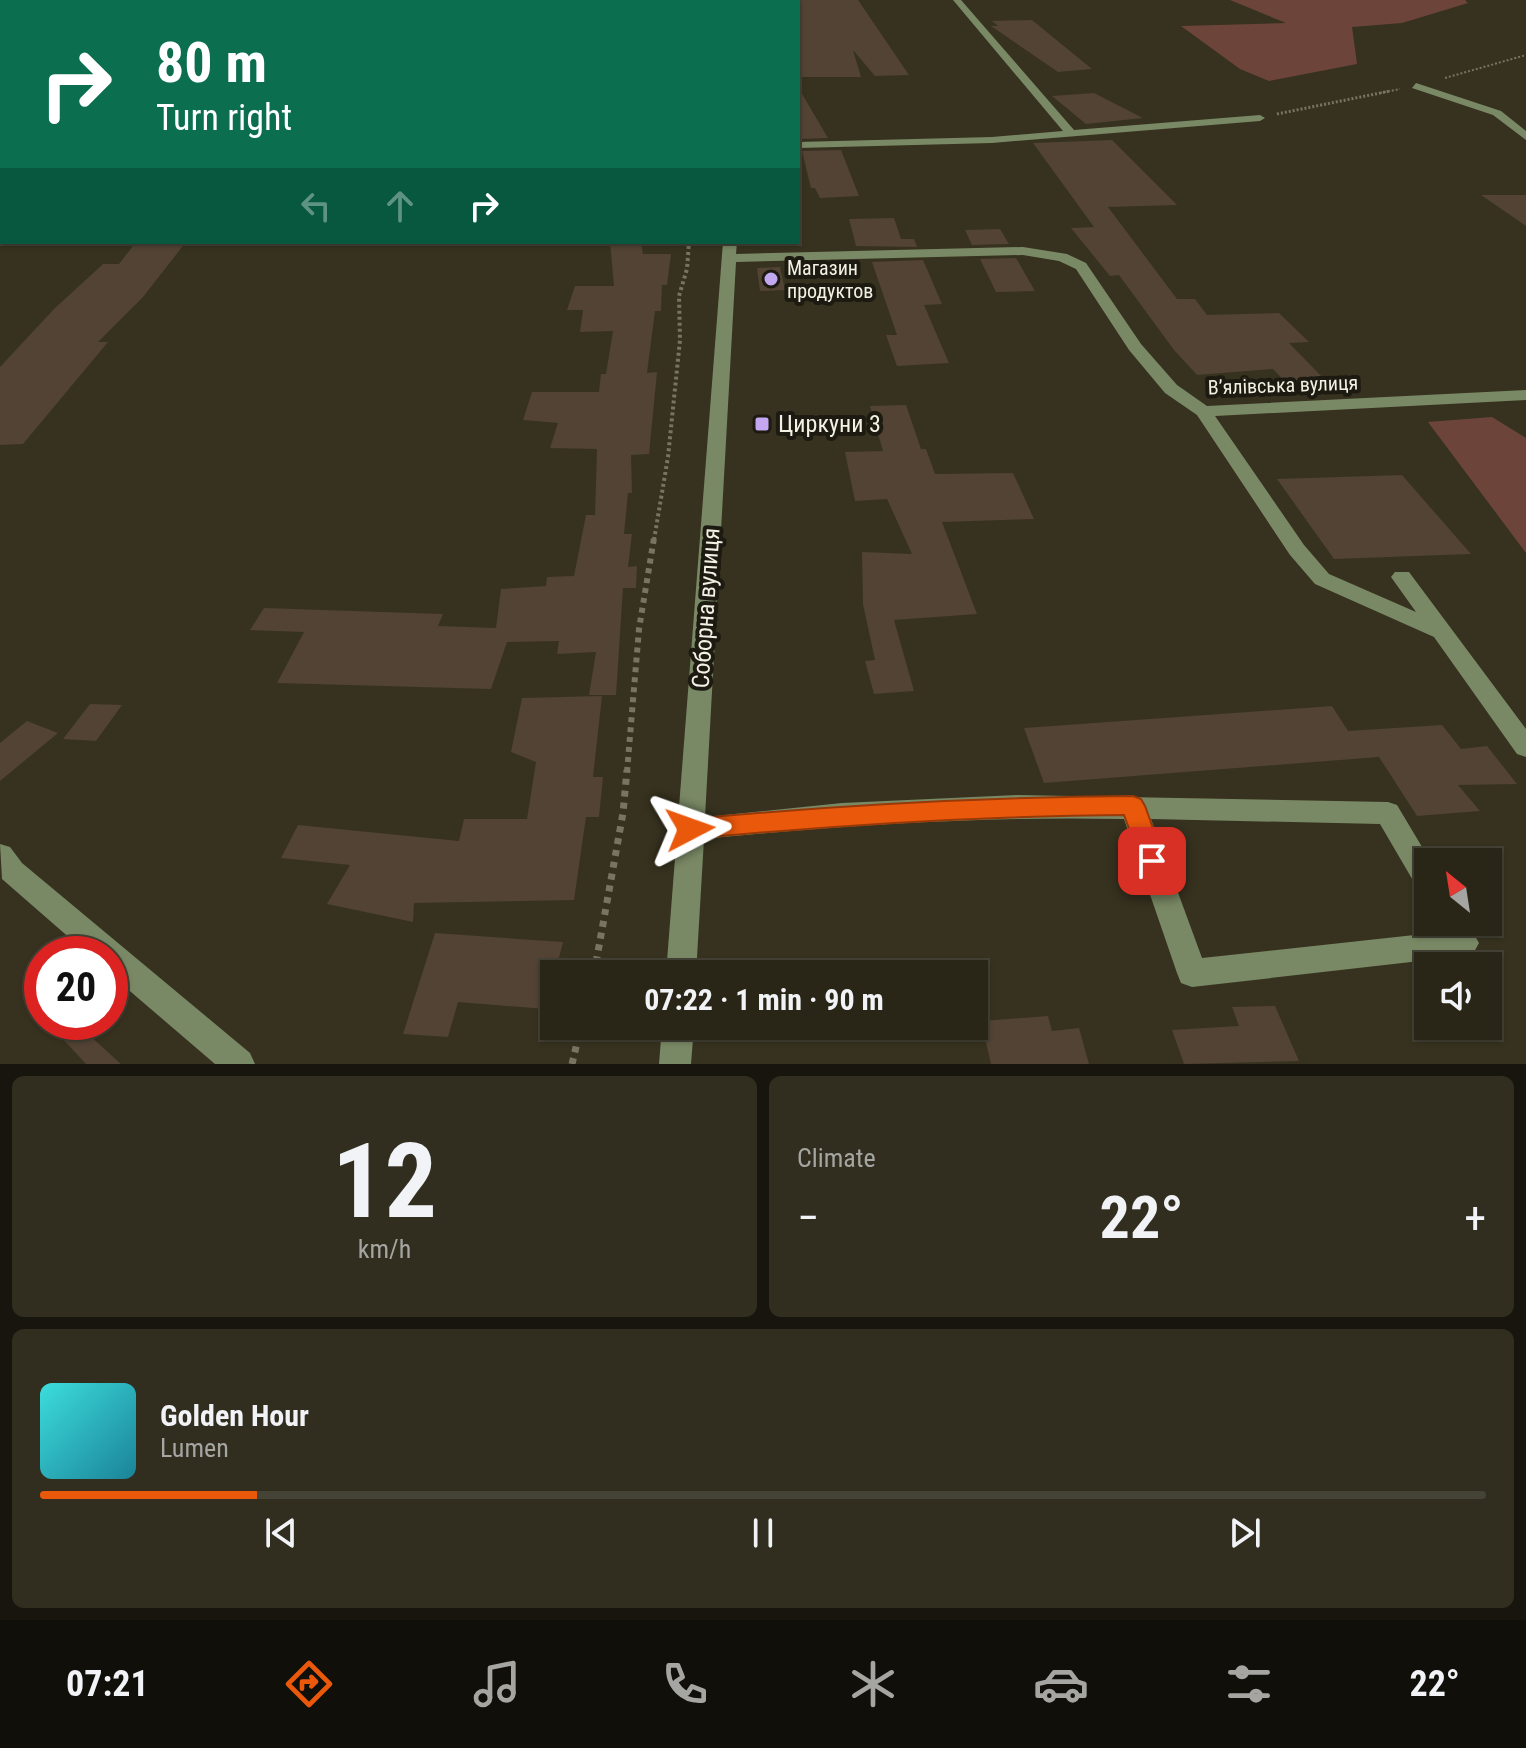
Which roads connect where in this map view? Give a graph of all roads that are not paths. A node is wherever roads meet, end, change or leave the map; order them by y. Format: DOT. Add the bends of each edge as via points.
graph roads {
  1 [pos="957,0"];
  2 [pos="1416,86"];
  3 [pos="1260,118"];
  4 [pos="1070,132"];
  5 [pos="1526,137"];
  6 [pos="800,145"];
  7 [pos="729,250"];
  8 [pos="1526,395"];
  9 [pos="1203,411"];
  10 [pos="1402,577"];
  11 [pos="1442,632"];
  12 [pos="1526,747"];
  13 [pos="1133,806"];
  14 [pos="690,829"];
  15 [pos="0,855"];
  16 [pos="1414,857"];
  17 [pos="89,936"];
  18 [pos="1460,936"];
  19 [pos="682,960"];
  20 [pos="128,969"];
  21 [pos="677,1040"];
  22 [pos="239,1064"];
  23 [pos="675,1064"];
  1 -- 4 [label="street"];
  2 -- 5 [label="street" via="1497,113"];
  3 -- 4 [label="street"];
  4 -- 6 [label="street" via="992,140"];
  7 -- 9 [label="street, В’ялівська вулиця" via="1023,251 1062,257 1081,266 1135,347 1171,389"];
  7 -- 14 [label="street, Соборна вулиця"];
  8 -- 9 [label="street, В’ялівська вулиця"];
  9 -- 11 [label="street" via="1322,579"];
  10 -- 11 [label="street"];
  11 -- 12 [label="street"];
  13 -- 14 [label="street" via="842,814"];
  13 -- 16 [label="street" via="1388,813"];
  13 -- 18 [label="street" via="1192,973 1464,943"];
  14 -- 19 [label="street, Соборна вулиця"];
  15 -- 17 [label="street"];
  20 -- 22 [label="street"];
  21 -- 23 [label="street"];
}
